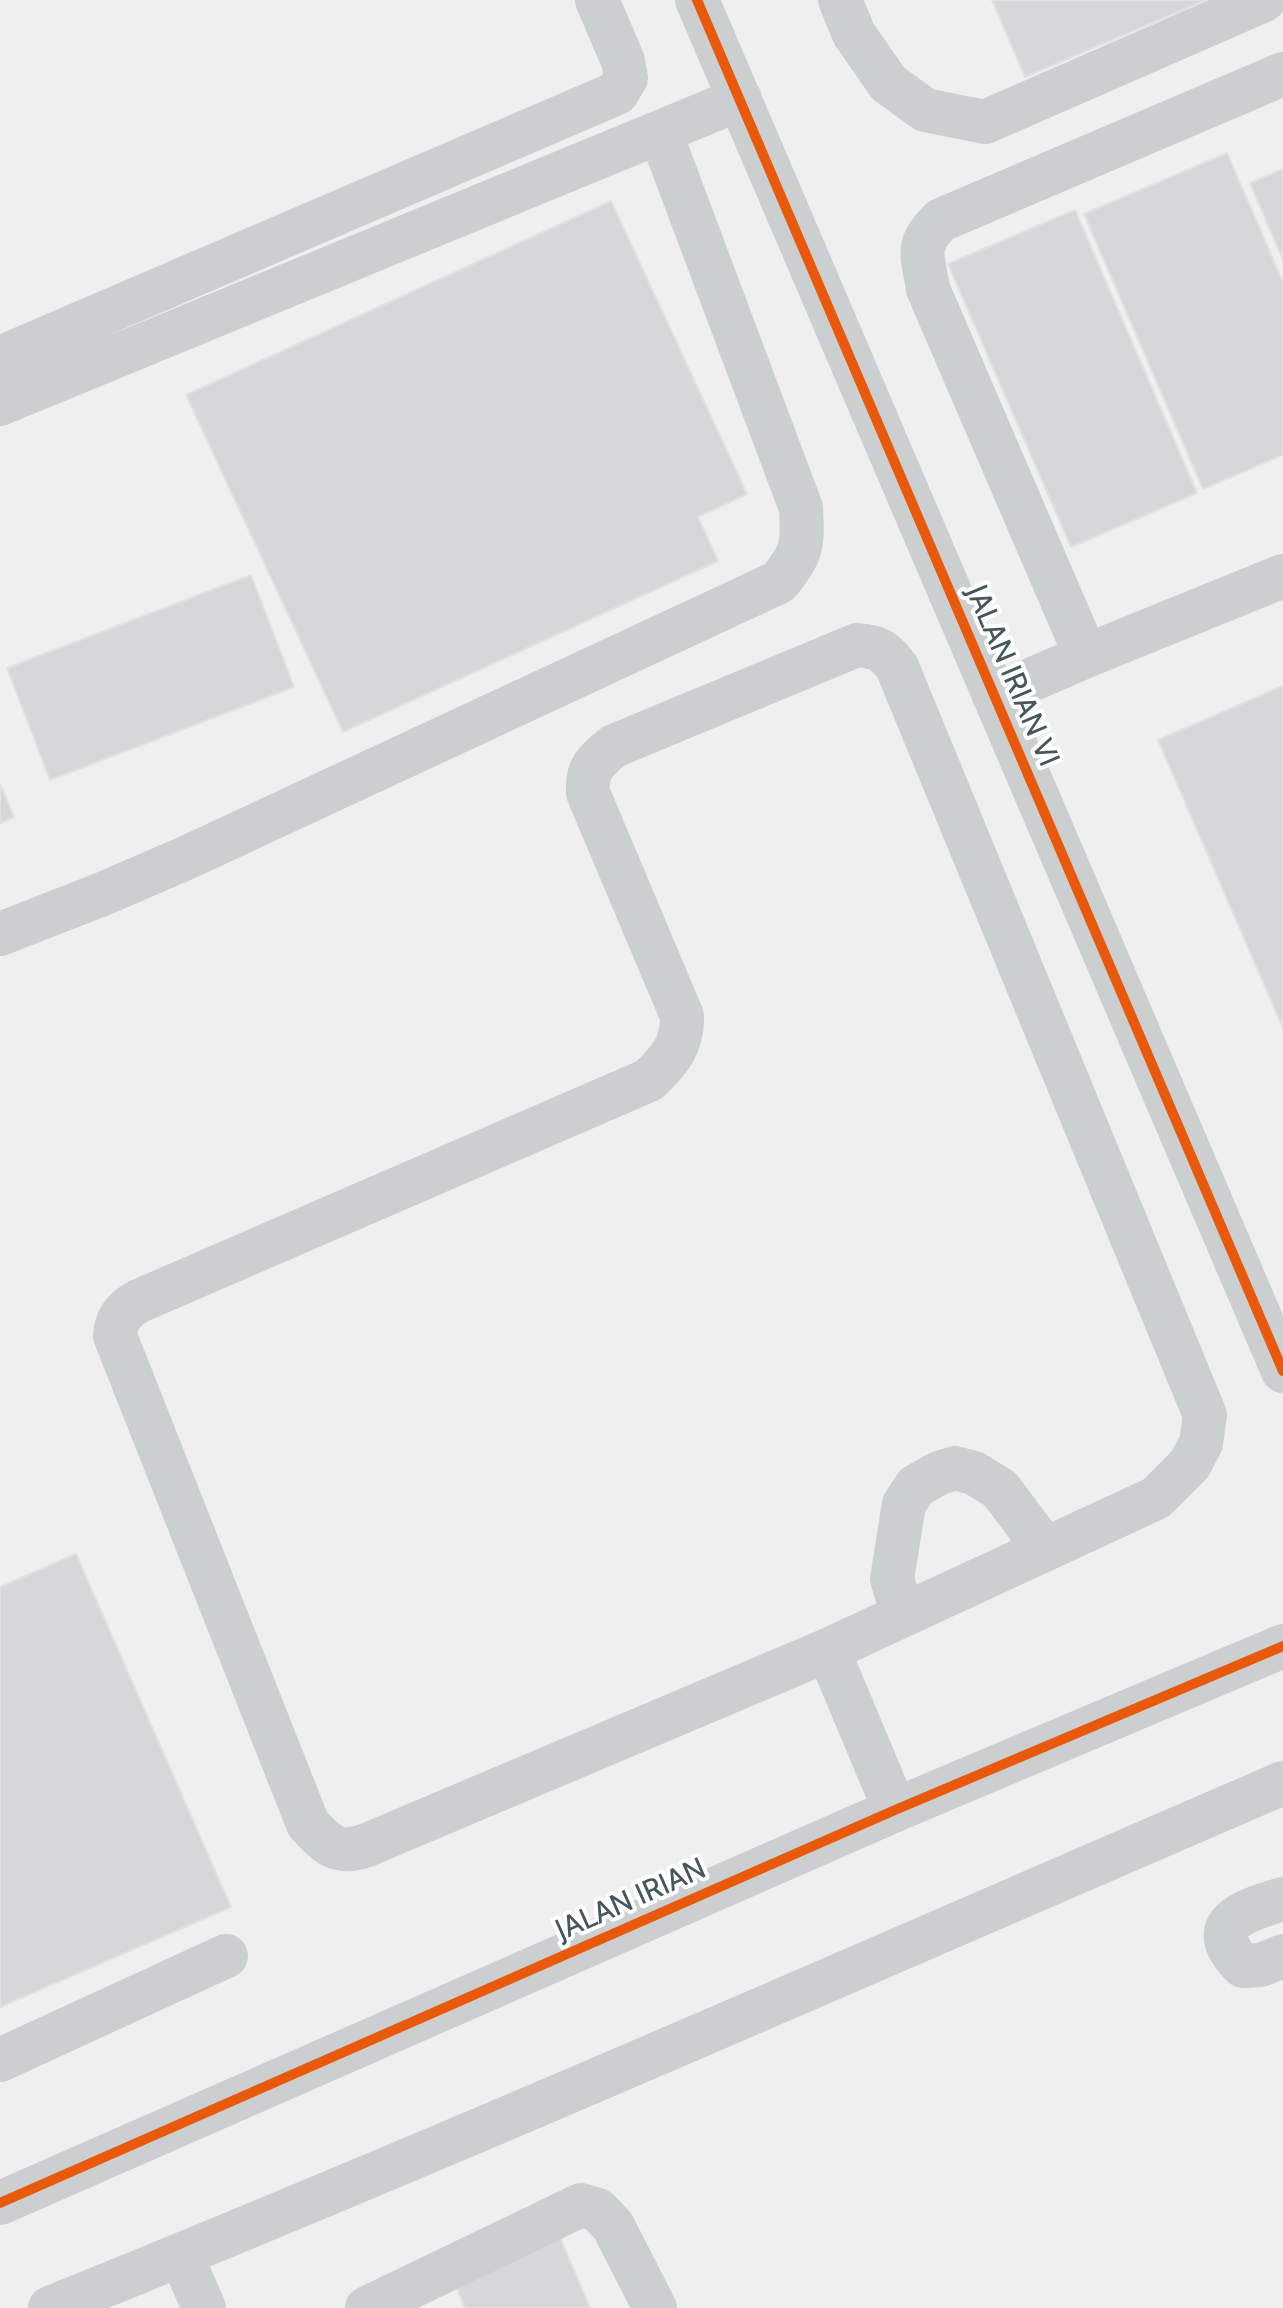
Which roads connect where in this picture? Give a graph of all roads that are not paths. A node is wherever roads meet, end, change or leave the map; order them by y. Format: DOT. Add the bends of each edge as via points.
graph roads {
  1 [pos="597,0"];
  2 [pos="697,0"];
  3 [pos="840,0"];
  4 [pos="1264,0"];
  5 [pos="1283,74"];
  6 [pos="740,99"];
  7 [pos="660,132"];
  8 [pos="0,358"];
  9 [pos="0,404"];
  10 [pos="1283,576"];
  11 [pos="1086,656"];
  12 [pos="994,696"];
  13 [pos="0,934"];
  14 [pos="1283,1371"];
  15 [pos="1045,1549"];
  16 [pos="903,1615"];
  17 [pos="1283,1646"];
  18 [pos="828,1650"];
  19 [pos="1283,1783"];
  20 [pos="895,1810"];
  21 [pos="1283,1899"];
  22 [pos="226,1956"];
  23 [pos="1283,1956"];
  24 [pos="0,2060"];
  25 [pos="0,2203"];
  26 [pos="181,2255"];
  27 [pos="643,2304"];
  28 [pos="50,2308"];
  29 [pos="204,2308"];
  30 [pos="367,2308"];
  1 -- 8 [label="street" via="623,61 626,78 617,93"];
  2 -- 6 [label="street, JALAN IRIAN VI"];
  3 -- 4 [label="street" via="854,34 888,83 925,110 985,122"];
  5 -- 11 [label="street" via="941,220 926,234 921,249 928,289"];
  6 -- 7 [label="street"];
  6 -- 12 [label="street, JALAN IRIAN VI"];
  7 -- 9 [label="street"];
  7 -- 13 [label="street" via="801,508 803,545 779,582 188,857"];
  10 -- 11 [label="street"];
  11 -- 12 [label="street"];
  12 -- 14 [label="street, JALAN IRIAN VI"];
  15 -- 16 [label="street"];
  15 -- 16 [label="street" via="1000,1489 955,1468 939,1473 916,1486 904,1504 892,1579"];
  15 -- 18 [label="street" via="1156,1498 1190,1464 1201,1443 1205,1415 897,667 878,648 857,645 614,746 592,766 588,793 682,1016 677,1048 658,1072 130,1305 116,1324 115,1336 308,1824 340,1850 367,1845"];
  16 -- 18 [label="street"];
  17 -- 20 [label="street, JALAN IRIAN"];
  18 -- 20 [label="street"];
  19 -- 26 [label="street"];
  20 -- 25 [label="street, JALAN IRIAN"];
  21 -- 23 [label="street" via="1240,1914 1229,1925 1226,1941 1243,1966"];
  22 -- 24 [label="street"];
  26 -- 28 [label="street"];
  26 -- 29 [label="street"];
  27 -- 30 [label="street" via="613,2226 598,2210 581,2205"];
}
